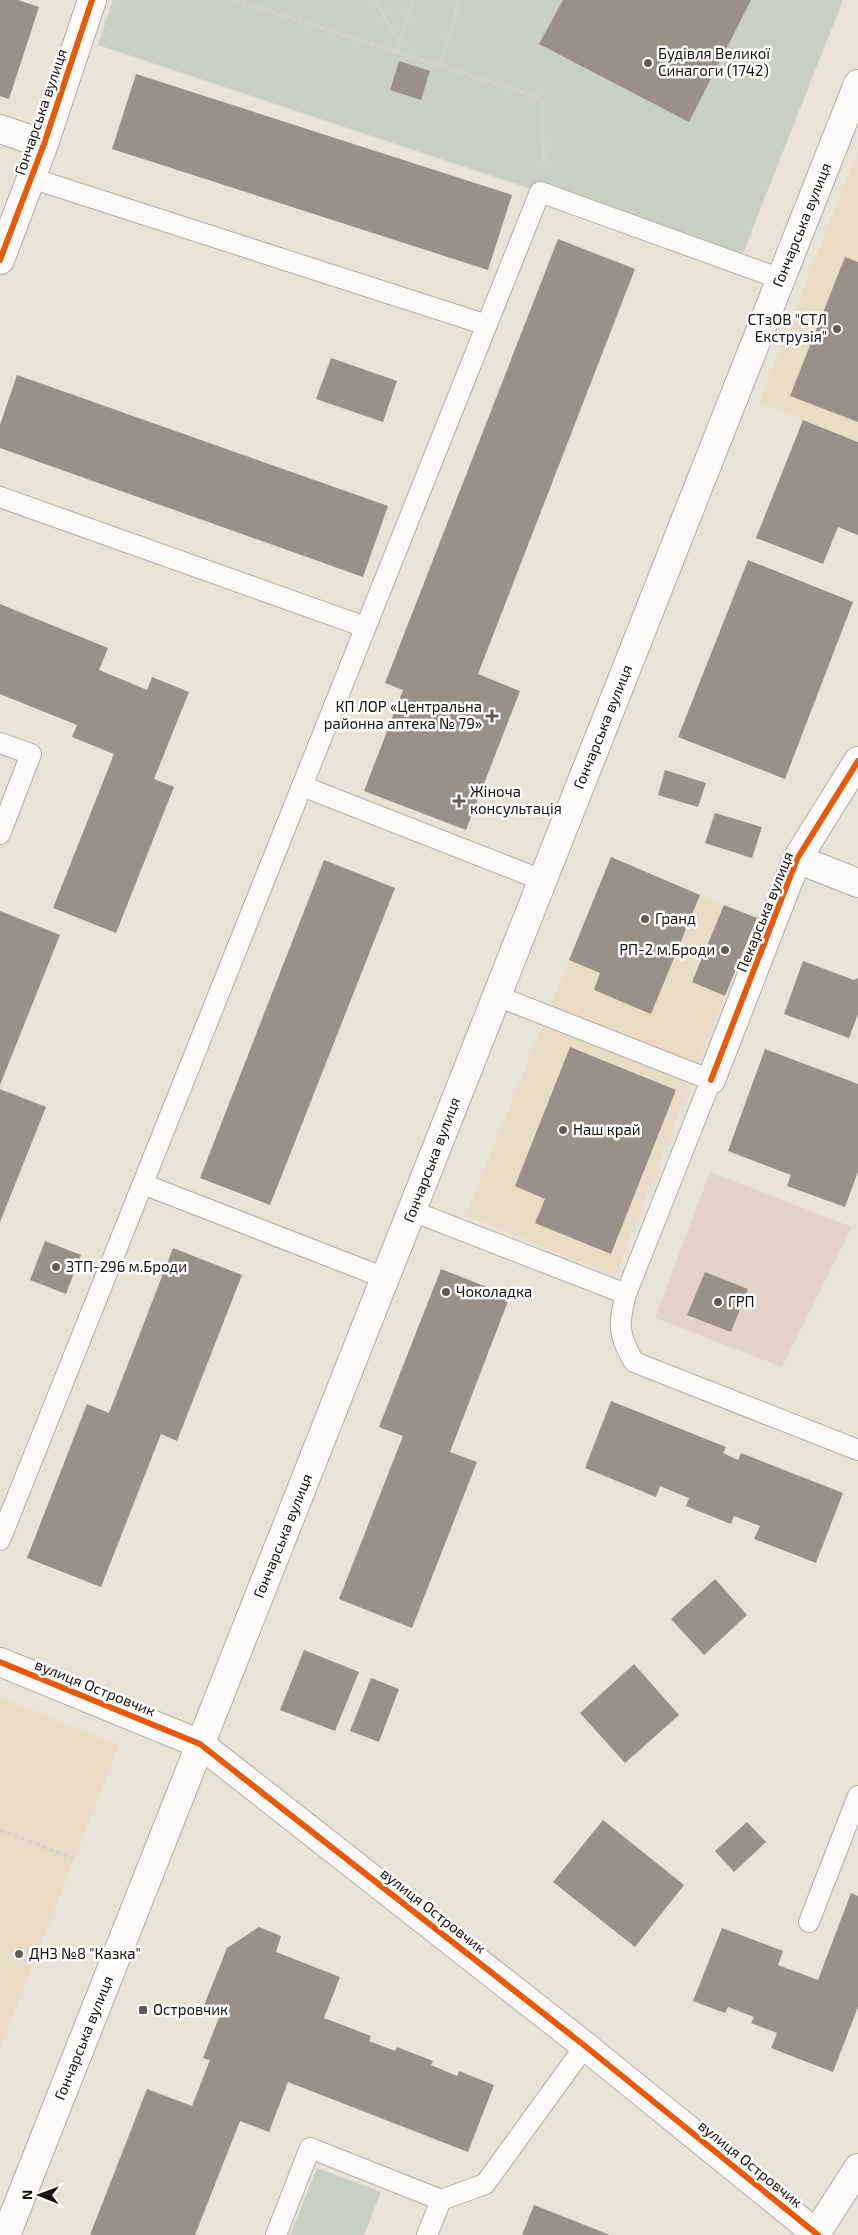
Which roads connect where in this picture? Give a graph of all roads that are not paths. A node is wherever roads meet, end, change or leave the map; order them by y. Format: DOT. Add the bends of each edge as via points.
graph roads {
  1 [pos="92,0"];
  2 [pos="858,84"];
  3 [pos="0,129"];
  4 [pos="44,144"];
  5 [pos="31,178"];
  6 [pos="0,260"];
  7 [pos="781,279"];
  8 [pos="487,325"];
  9 [pos="0,497"];
  10 [pos="365,627"];
  11 [pos="0,743"];
  12 [pos="858,761"];
  13 [pos="302,786"];
  14 [pos="0,834"];
  15 [pos="797,859"];
  16 [pos="542,880"];
  17 [pos="858,883"];
  18 [pos="497,996"];
  19 [pos="711,1080"];
  20 [pos="143,1184"];
  21 [pos="412,1211"];
  22 [pos="385,1278"];
  23 [pos="626,1294"];
  24 [pos="858,1450"];
  25 [pos="0,1540"];
  26 [pos="0,1662"];
  27 [pos="200,1744"];
  28 [pos="858,1796"];
  29 [pos="809,1922"];
  30 [pos="585,2046"];
  31 [pos="858,2168"];
  32 [pos="441,2200"];
  33 [pos="817,2234"];
  34 [pos="6,2235"];
  35 [pos="276,2235"];
  36 [pos="428,2235"];
  1 -- 4 [label="main road, Гончарська вулиця"];
  2 -- 7 [label="main road, Гончарська вулиця"];
  3 -- 4 [label="main road"];
  4 -- 5 [label="main road, Гончарська вулиця"];
  5 -- 6 [label="main road, Гончарська вулиця"];
  5 -- 8 [label="lane"];
  7 -- 8 [label="lane" via="540,192"];
  7 -- 16 [label="main road, Гончарська вулиця"];
  8 -- 10 [label="lane"];
  9 -- 10 [label="lane"];
  10 -- 13 [label="lane"];
  11 -- 14 [label="lane" via="30,754"];
  12 -- 15 [label="main road, Пекарська вулиця"];
  13 -- 16 [label="lane"];
  13 -- 20 [label="lane"];
  15 -- 17 [label="main road"];
  15 -- 19 [label="main road, Пекарська вулиця"];
  16 -- 18 [label="main road, Гончарська вулиця"];
  18 -- 19 [label="lane"];
  18 -- 21 [label="main road, Гончарська вулиця"];
  19 -- 23 [label="lane"];
  20 -- 22 [label="lane"];
  20 -- 25 [label="lane"];
  21 -- 22 [label="main road, Гончарська вулиця"];
  21 -- 23 [label="lane"];
  22 -- 27 [label="main road, Гончарська вулиця"];
  23 -- 24 [label="lane" via="619,1327 634,1362"];
  26 -- 27 [label="main road, вулиця Островчик"];
  27 -- 30 [label="main road, вулиця Островчик"];
  27 -- 34 [label="main road, Гончарська вулиця"];
  28 -- 29 [label="lane"];
  30 -- 32 [label="lane" via="484,2184"];
  30 -- 33 [label="main road, вулиця Островчик"];
  31 -- 33 [label="main road"];
  32 -- 35 [label="lane" via="310,2148"];
  32 -- 36 [label="lane"];
}
